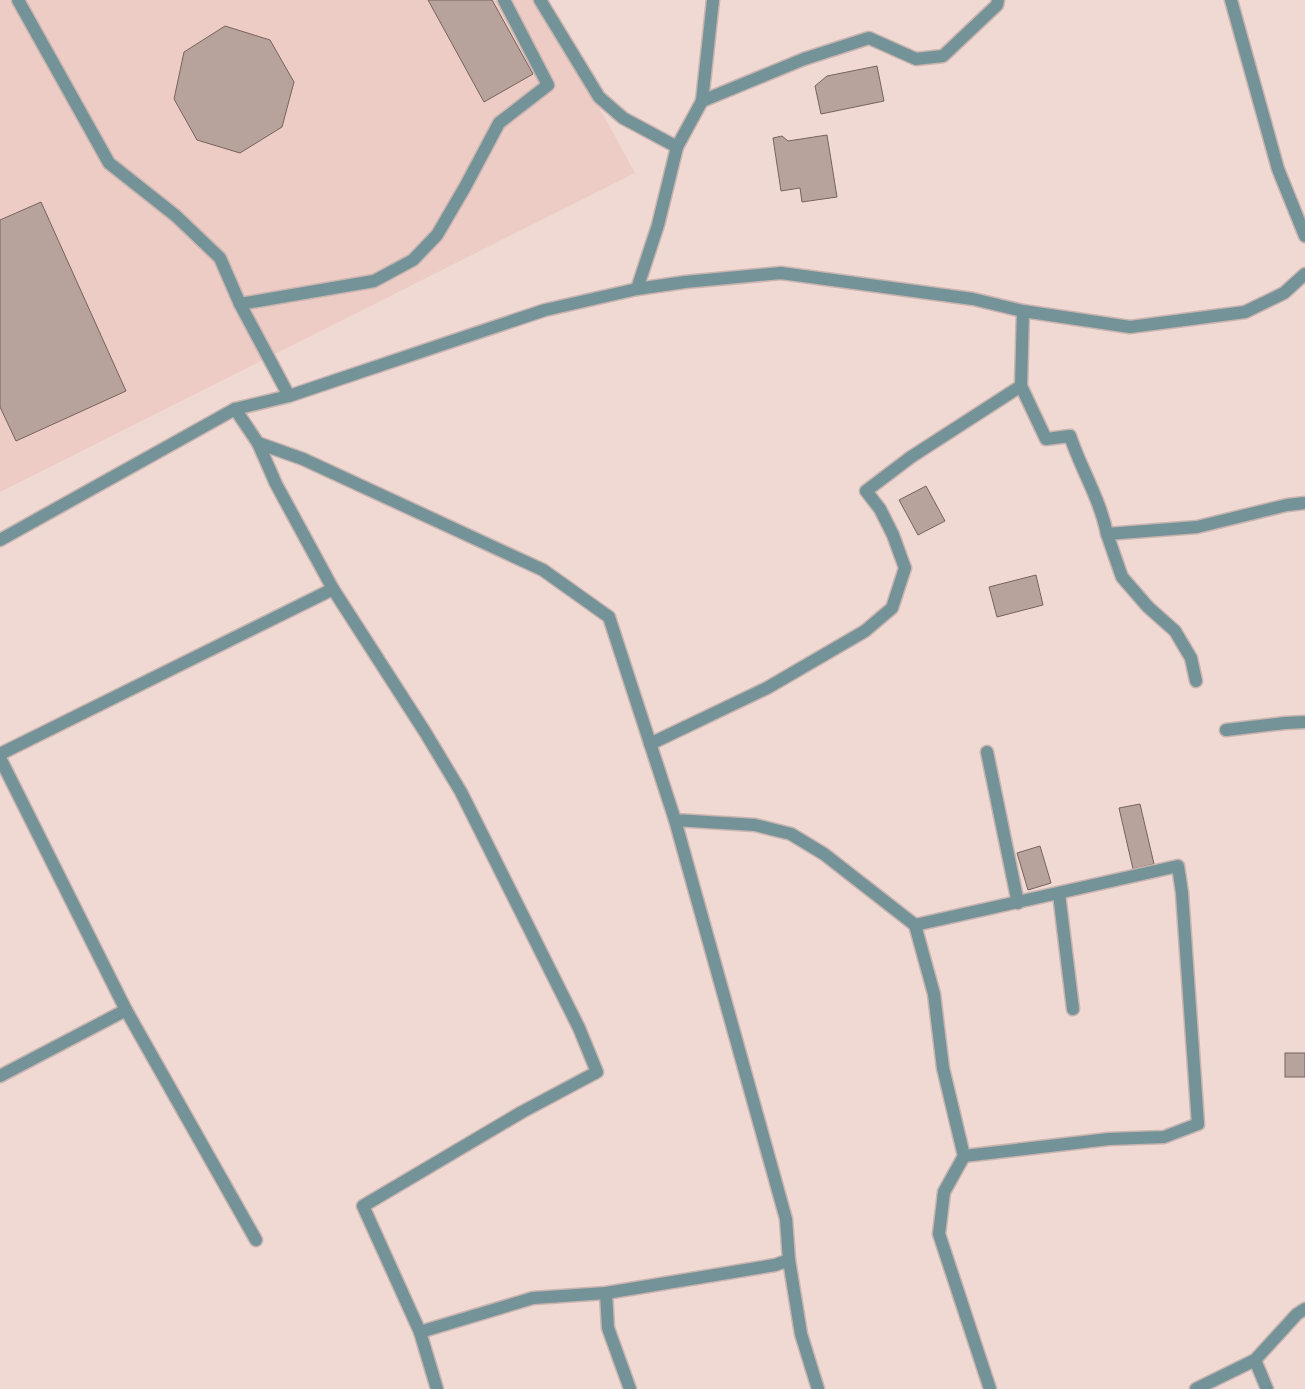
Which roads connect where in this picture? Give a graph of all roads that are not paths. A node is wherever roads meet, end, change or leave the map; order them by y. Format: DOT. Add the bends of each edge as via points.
graph roads {
  1 [pos="18,0"];
  2 [pos="504,0"];
  3 [pos="540,0"];
  4 [pos="713,0"];
  5 [pos="998,0"];
  6 [pos="1231,0"];
  7 [pos="702,101"];
  8 [pos="678,147"];
  9 [pos="1305,236"];
  10 [pos="1305,274"];
  11 [pos="637,289"];
  12 [pos="240,304"];
  13 [pos="1023,310"];
  14 [pos="1021,386"];
  15 [pos="289,396"];
  16 [pos="235,409"];
  17 [pos="258,443"];
  18 [pos="1305,503"];
  19 [pos="1107,534"];
  20 [pos="0,540"];
  21 [pos="333,589"];
  22 [pos="1196,682"];
  23 [pos="1305,722"];
  24 [pos="1226,730"];
  25 [pos="650,744"];
  26 [pos="987,752"];
  27 [pos="0,754"];
  28 [pos="0,758"];
  29 [pos="675,820"];
  30 [pos="1059,894"];
  31 [pos="1018,902"];
  32 [pos="915,925"];
  33 [pos="1073,1009"];
  34 [pos="126,1010"];
  35 [pos="0,1076"];
  36 [pos="964,1156"];
  37 [pos="256,1240"];
  38 [pos="789,1260"];
  39 [pos="606,1293"];
  40 [pos="1305,1309"];
  41 [pos="420,1332"];
  42 [pos="1255,1360"];
  43 [pos="437,1389"];
  44 [pos="630,1389"];
  45 [pos="818,1389"];
  46 [pos="990,1389"];
  47 [pos="1196,1389"];
  48 [pos="1267,1389"];
  1 -- 12 [label="street" via="109,163 176,216 220,258"];
  2 -- 12 [label="street" via="548,85 499,123 437,235 413,260 374,281"];
  3 -- 8 [label="street" via="599,97 622,118"];
  4 -- 7 [label="street"];
  5 -- 7 [label="street" via="997,5 943,56 916,60 870,38 804,59"];
  6 -- 9 [label="street" via="1278,170"];
  7 -- 8 [label="street"];
  8 -- 11 [label="street"];
  10 -- 13 [label="street" via="1284,292 1245,312 1130,327"];
  11 -- 13 [label="street" via="781,273 973,298"];
  11 -- 15 [label="street" via="544,310"];
  12 -- 15 [label="street"];
  13 -- 14 [label="street"];
  14 -- 19 [label="street" via="1046,439 1070,436 1103,514"];
  14 -- 25 [label="street" via="866,491 880,509 905,568 892,608 865,631 767,688"];
  15 -- 16 [label="street"];
  16 -- 17 [label="street"];
  16 -- 20 [label="street"];
  17 -- 21 [label="street" via="276,484"];
  17 -- 25 [label="street" via="303,459 543,570 609,617"];
  18 -- 19 [label="street" via="1197,527"];
  19 -- 22 [label="street" via="1122,578 1175,631 1191,658"];
  21 -- 27 [label="street"];
  21 -- 41 [label="street" via="461,792 579,1028 597,1072 522,1112 363,1206"];
  23 -- 24 [label="street"];
  25 -- 29 [label="street"];
  26 -- 31 [label="street"];
  28 -- 34 [label="street"];
  29 -- 32 [label="street" via="755,825 792,834 824,854"];
  29 -- 38 [label="street" via="786,1219"];
  30 -- 31 [label="street"];
  30 -- 33 [label="street"];
  30 -- 36 [label="street" via="1178,866 1198,1124 1164,1137 1110,1139"];
  31 -- 32 [label="street"];
  32 -- 36 [label="street" via="934,994 943,1068"];
  34 -- 35 [label="street"];
  34 -- 37 [label="street"];
  36 -- 46 [label="street" via="944,1192 940,1234"];
  38 -- 39 [label="street" via="776,1265"];
  38 -- 45 [label="street" via="800,1334"];
  39 -- 41 [label="street" via="533,1298"];
  39 -- 44 [label="street" via="608,1328"];
  40 -- 42 [label="street"];
  41 -- 43 [label="street"];
  42 -- 47 [label="street"];
  42 -- 48 [label="street"];
}
